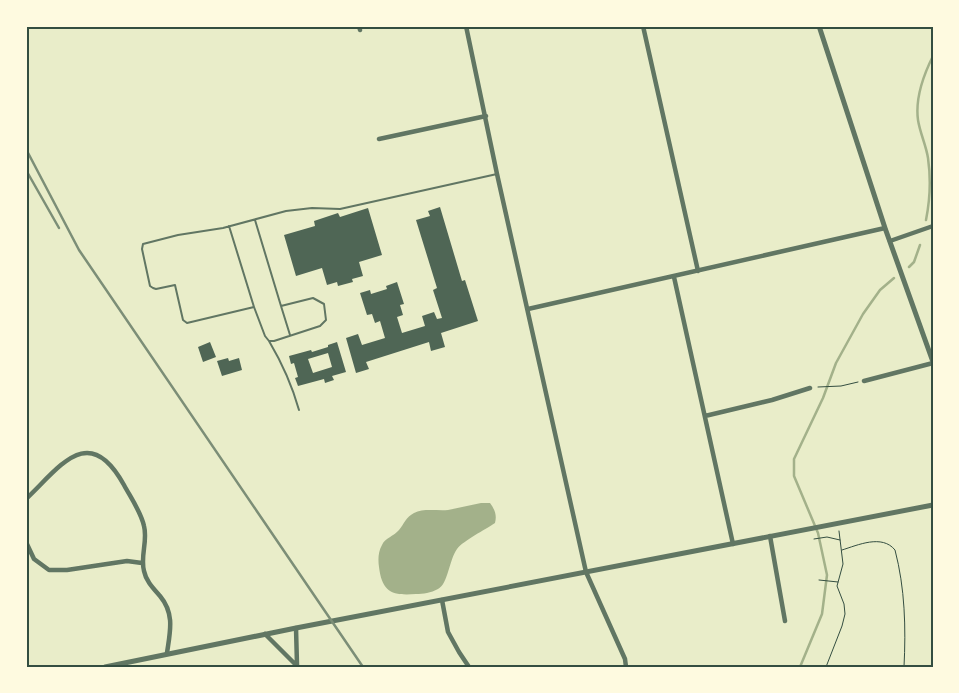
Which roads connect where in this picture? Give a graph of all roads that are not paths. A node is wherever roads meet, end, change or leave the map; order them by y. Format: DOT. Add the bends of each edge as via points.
graph roads {
  1 [pos="466,26"];
  2 [pos="643,26"];
  3 [pos="819,26"];
  4 [pos="486,116"];
  5 [pos="380,139"];
  6 [pos="497,174"];
  7 [pos="254,220"];
  8 [pos="229,226"];
  9 [pos="933,226"];
  10 [pos="885,228"];
  11 [pos="890,241"];
  12 [pos="698,271"];
  13 [pos="674,277"];
  14 [pos="281,306"];
  15 [pos="254,307"];
  16 [pos="528,309"];
  17 [pos="290,336"];
  18 [pos="269,340"];
  19 [pos="933,362"];
  20 [pos="864,381"];
  21 [pos="810,388"];
  22 [pos="299,410"];
  23 [pos="705,416"];
  24 [pos="26,498"];
  25 [pos="933,504"];
  26 [pos="770,536"];
  27 [pos="26,542"];
  28 [pos="733,544"];
  29 [pos="142,563"];
  30 [pos="586,572"];
  31 [pos="442,600"];
  32 [pos="785,621"];
  33 [pos="296,628"];
  34 [pos="265,634"];
  35 [pos="167,653"];
  36 [pos="297,666"];
  37 [pos="105,667"];
  38 [pos="469,667"];
  39 [pos="626,667"];
  1 -- 4 [label="street"];
  2 -- 12 [label="street"];
  3 -- 10 [label="street"];
  4 -- 5 [label="street"];
  4 -- 6 [label="street"];
  6 -- 7 [label="lane" via="340,209 286,211"];
  6 -- 16 [label="street"];
  7 -- 8 [label="lane"];
  7 -- 14 [label="lane"];
  8 -- 15 [label="lane"];
  8 -- 15 [label="lane" via="143,244 150,286 175,285 181,317 187,322"];
  9 -- 11 [label="street"];
  10 -- 11 [label="street"];
  10 -- 12 [label="street"];
  11 -- 19 [label="street"];
  12 -- 13 [label="street"];
  13 -- 16 [label="street"];
  13 -- 23 [label="street"];
  14 -- 17 [label="lane"];
  14 -- 17 [label="lane" via="313,298 324,304 326,320 320,326"];
  15 -- 18 [label="lane"];
  16 -- 30 [label="street"];
  17 -- 18 [label="lane"];
  18 -- 22 [label="lane" via="281,360"];
  19 -- 20 [label="street"];
  21 -- 23 [label="street"];
  23 -- 28 [label="street"];
  24 -- 29 [label="street" via="70,457 84,453 100,456 114,468 144,523"];
  25 -- 26 [label="street"];
  26 -- 28 [label="street"];
  26 -- 32 [label="street"];
  27 -- 29 [label="street" via="34,559 50,570 127,561"];
  28 -- 30 [label="street"];
  29 -- 35 [label="street" via="150,584 169,611 171,627"];
  30 -- 31 [label="street"];
  30 -- 39 [label="street"];
  31 -- 33 [label="street"];
  31 -- 38 [label="street" via="448,632"];
  33 -- 34 [label="street"];
  33 -- 36 [label="street"];
  34 -- 35 [label="street"];
  34 -- 36 [label="street"];
  35 -- 37 [label="street"];
}
